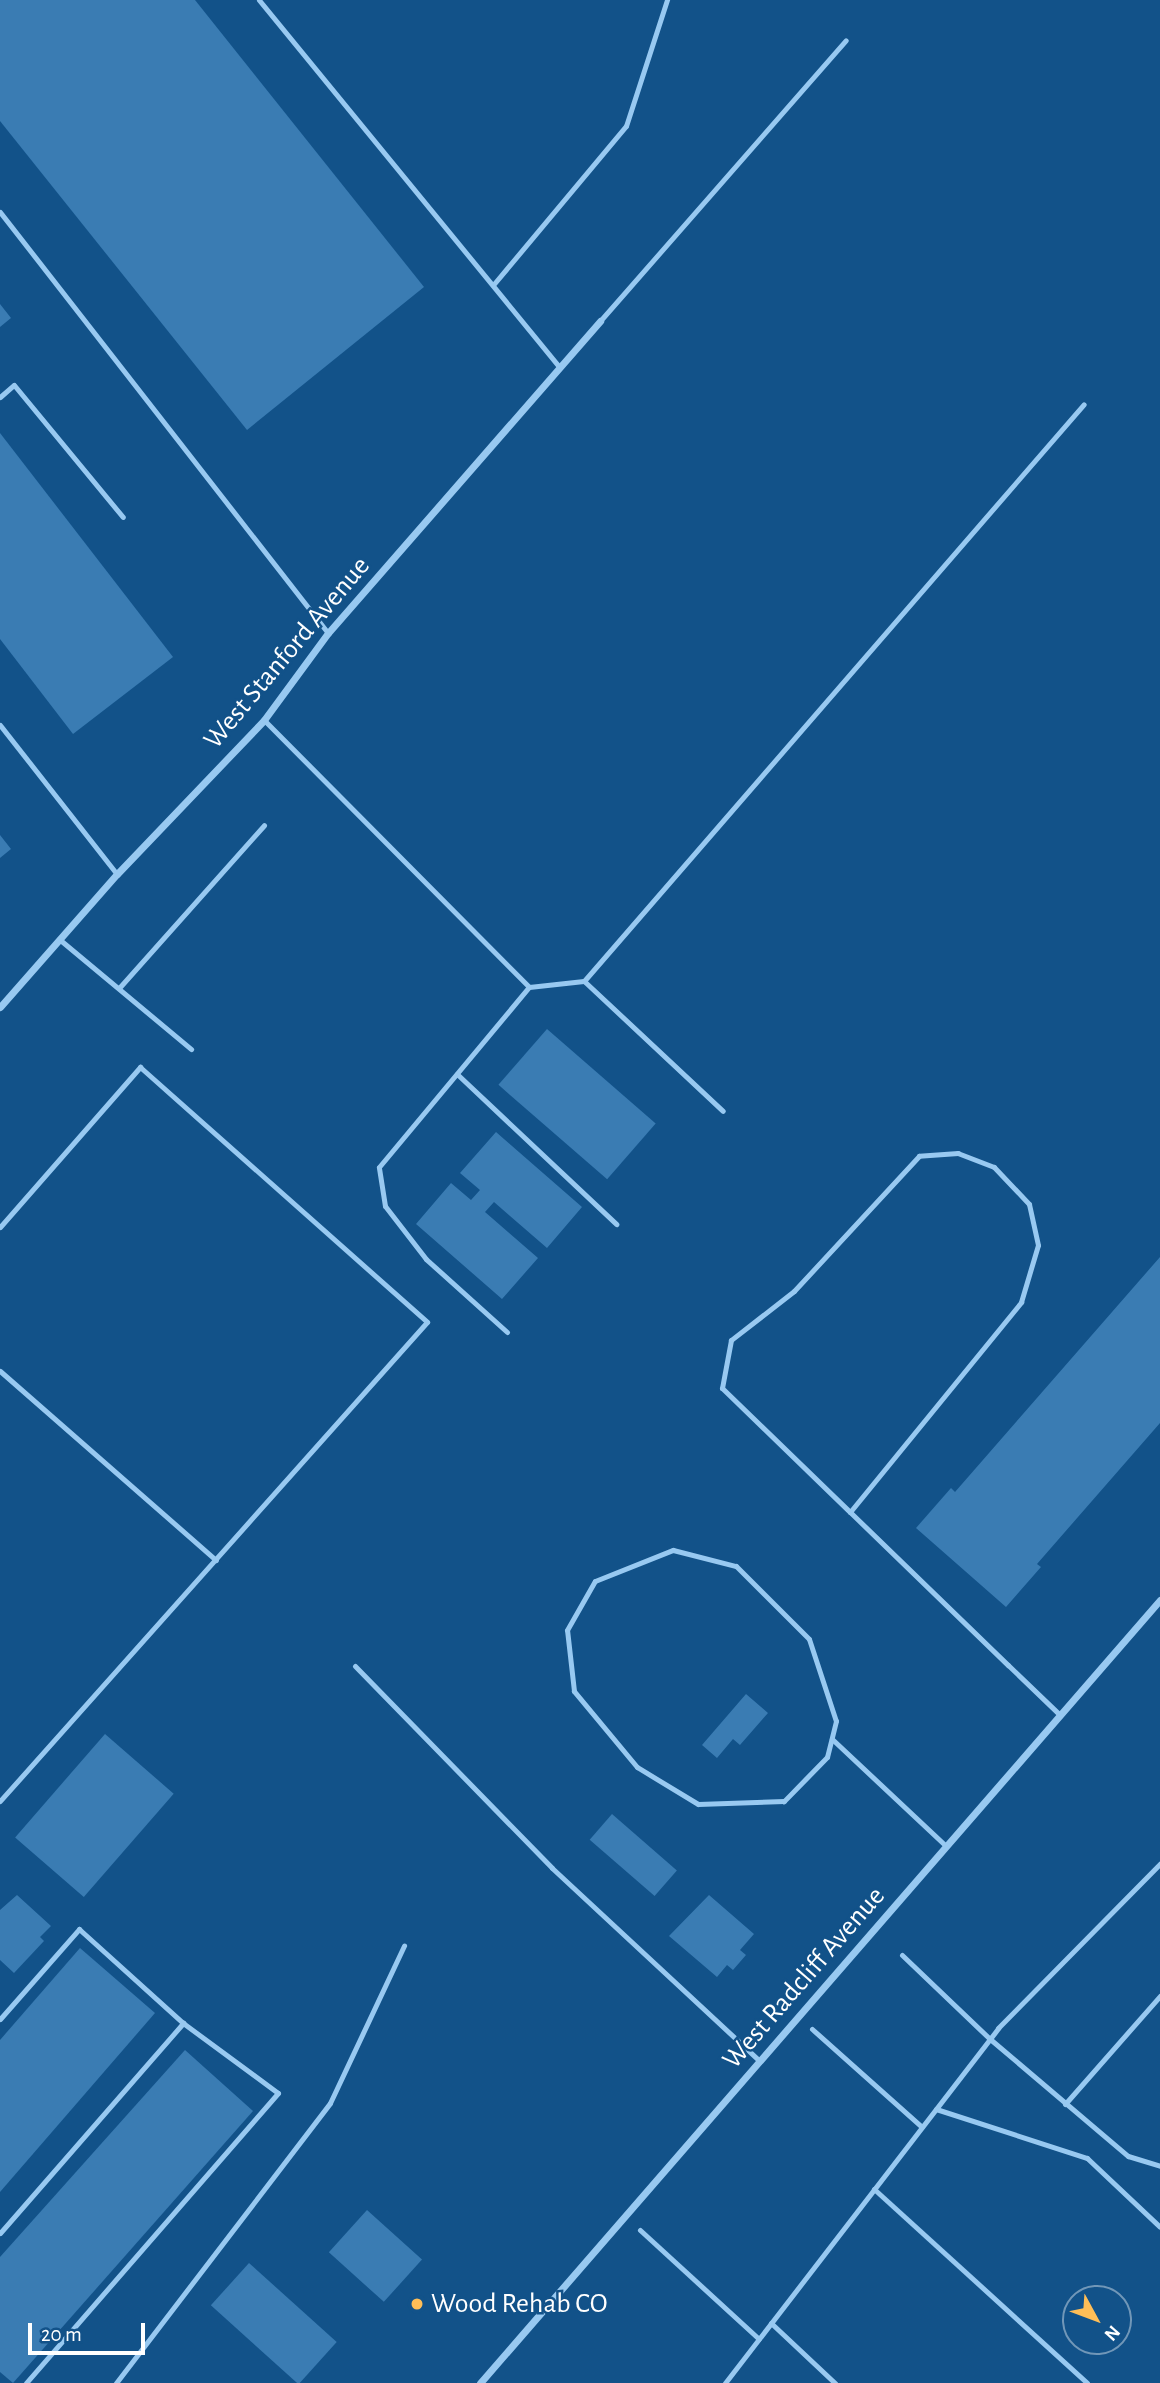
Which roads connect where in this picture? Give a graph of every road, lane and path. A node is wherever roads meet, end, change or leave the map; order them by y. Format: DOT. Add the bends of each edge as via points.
graph roads {
  1 [pos="259,0"];
  2 [pos="667,0"];
  3 [pos="846,40"];
  4 [pos="0,212"];
  5 [pos="493,285"];
  6 [pos="600,321"];
  7 [pos="560,368"];
  8 [pos="0,397"];
  9 [pos="1084,404"];
  10 [pos="123,517"];
  11 [pos="328,633"];
  12 [pos="264,720"];
  13 [pos="0,725"];
  14 [pos="264,825"];
  15 [pos="117,874"];
  16 [pos="59,939"];
  17 [pos="584,981"];
  18 [pos="530,987"];
  19 [pos="118,988"];
  20 [pos="0,1007"];
  21 [pos="191,1049"];
  22 [pos="457,1074"];
  23 [pos="723,1111"];
  24 [pos="616,1224"];
  25 [pos="0,1227"];
  26 [pos="507,1332"];
  27 [pos="0,1371"];
  28 [pos="849,1511"];
  29 [pos="216,1560"];
  30 [pos="1160,1600"];
  31 [pos="355,1666"];
  32 [pos="1060,1715"];
  33 [pos="832,1739"];
  34 [pos="0,1801"];
  35 [pos="946,1846"];
  36 [pos="1160,1864"];
  37 [pos="404,1946"];
  38 [pos="902,1955"];
  39 [pos="1160,1996"];
  40 [pos="0,2019"];
  41 [pos="183,2023"];
  42 [pos="812,2029"];
  43 [pos="990,2039"];
  44 [pos="760,2061"];
  45 [pos="1065,2104"];
  46 [pos="936,2109"];
  47 [pos="922,2127"];
  48 [pos="1160,2166"];
  49 [pos="874,2189"];
  50 [pos="1160,2227"];
  51 [pos="640,2230"];
  52 [pos="0,2233"];
  53 [pos="771,2323"];
  54 [pos="759,2339"];
  55 [pos="26,2383"];
  56 [pos="116,2383"];
  57 [pos="480,2383"];
  58 [pos="725,2383"];
  59 [pos="835,2383"];
  60 [pos="1087,2383"];
  1 -- 5 [label="lane"];
  2 -- 5 [label="lane" via="626,126"];
  3 -- 6 [label="lane"];
  4 -- 11 [label="lane"];
  5 -- 7 [label="lane"];
  6 -- 7 [label="street, West Stanford Avenue"];
  7 -- 11 [label="street, West Stanford Avenue"];
  8 -- 10 [label="lane" via="15,385"];
  9 -- 17 [label="lane"];
  11 -- 12 [label="street, West Stanford Avenue"];
  12 -- 15 [label="street, West Stanford Avenue"];
  12 -- 18 [label="lane"];
  13 -- 15 [label="lane"];
  14 -- 19 [label="lane"];
  15 -- 16 [label="street, West Stanford Avenue"];
  16 -- 19 [label="lane"];
  16 -- 20 [label="street, West Stanford Avenue"];
  17 -- 18 [label="lane"];
  17 -- 23 [label="lane"];
  18 -- 22 [label="lane"];
  19 -- 21 [label="lane"];
  22 -- 24 [label="lane"];
  22 -- 26 [label="lane" via="379,1167 385,1206 426,1259"];
  25 -- 29 [label="lane" via="140,1067 427,1322"];
  27 -- 29 [label="lane"];
  28 -- 28 [label="lane" via="722,1388 731,1340 794,1291 919,1156 958,1153 994,1167 1029,1204 1038,1245 1035,1256 1021,1301"];
  28 -- 32 [label="lane"];
  29 -- 34 [label="lane"];
  30 -- 32 [label="street, West Radcliff Avenue"];
  31 -- 44 [label="lane" via="552,1868"];
  32 -- 35 [label="street, West Radcliff Avenue"];
  33 -- 33 [label="lane" via="836,1721 809,1639 736,1566 673,1550 595,1581 567,1630 574,1691 637,1767 698,1804 785,1801 827,1757"];
  33 -- 35 [label="lane"];
  35 -- 44 [label="street, West Radcliff Avenue"];
  36 -- 43 [label="lane"];
  37 -- 56 [label="lane" via="330,2103"];
  38 -- 43 [label="lane"];
  39 -- 45 [label="lane"];
  40 -- 41 [label="lane" via="79,1929"];
  41 -- 52 [label="lane"];
  41 -- 55 [label="lane" via="278,2093"];
  42 -- 47 [label="lane"];
  43 -- 45 [label="lane"];
  43 -- 46 [label="lane"];
  44 -- 57 [label="street, West Radcliff Avenue"];
  45 -- 48 [label="lane" via="1128,2156"];
  46 -- 47 [label="lane"];
  46 -- 50 [label="lane" via="1087,2158"];
  47 -- 49 [label="lane"];
  49 -- 53 [label="lane"];
  49 -- 60 [label="lane"];
  51 -- 54 [label="lane"];
  53 -- 54 [label="lane"];
  53 -- 59 [label="lane"];
  54 -- 58 [label="lane"];
}
